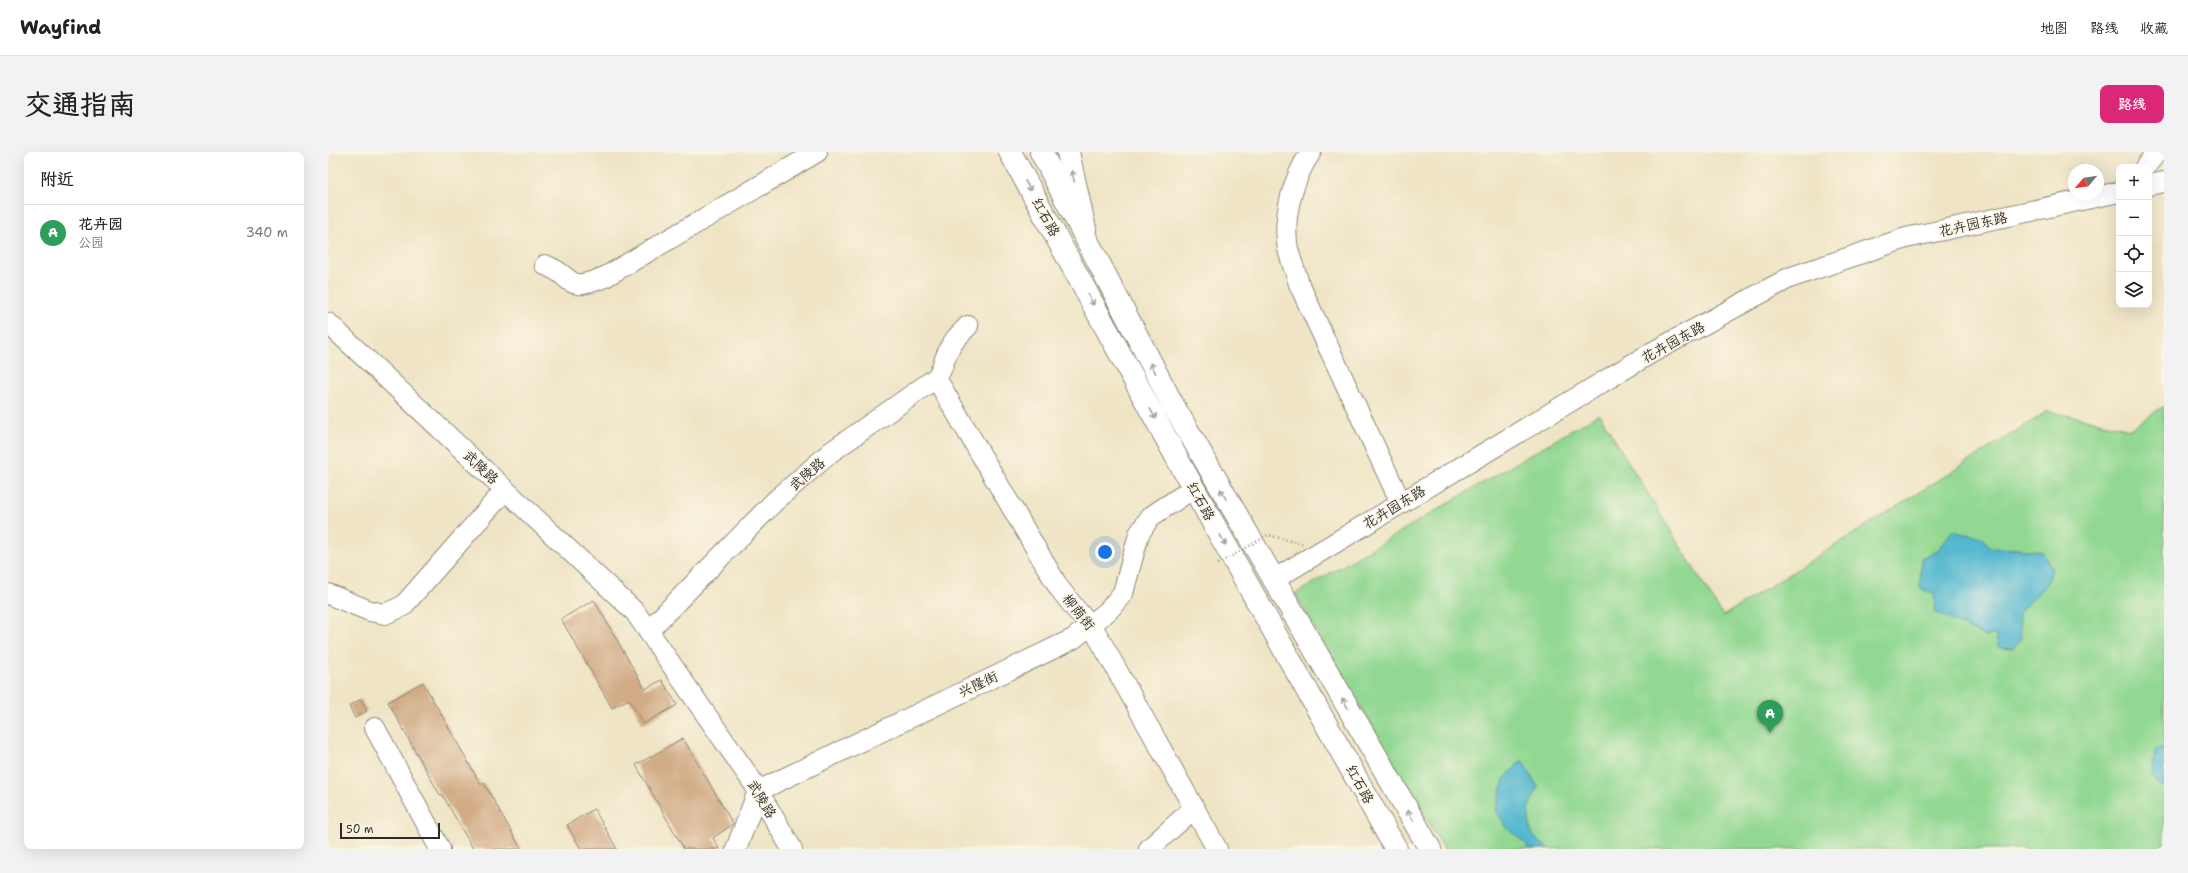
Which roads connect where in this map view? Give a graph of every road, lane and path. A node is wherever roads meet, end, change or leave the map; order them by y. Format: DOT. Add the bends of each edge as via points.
graph roads {
  1 [pos="817,152"];
  2 [pos="1010,152"];
  3 [pos="1041,152"];
  4 [pos="1068,152"];
  5 [pos="1311,152"];
  6 [pos="2157,152"];
  7 [pos="2147,164"];
  8 [pos="2164,182"];
  9 [pos="2152,184"];
  10 [pos="2116,191"];
  11 [pos="1088,241"];
  12 [pos="545,265"];
  13 [pos="328,323"];
  14 [pos="968,326"];
  15 [pos="936,378"];
  16 [pos="1194,488"];
  17 [pos="505,490"];
  18 [pos="1401,503"];
  19 [pos="1303,544"];
  20 [pos="1218,564"];
  21 [pos="1273,580"];
  22 [pos="328,594"];
  23 [pos="1091,624"];
  24 [pos="648,631"];
  25 [pos="375,728"];
  26 [pos="758,790"];
  27 [pos="1194,808"];
  28 [pos="440,849"];
  29 [pos="736,849"];
  30 [pos="792,849"];
  31 [pos="1149,849"];
  32 [pos="1217,849"];
  33 [pos="1396,849"];
  34 [pos="1430,849"];
  1 -- 12 [label="street" via="605,277 585,285 571,283 555,268"];
  2 -- 16 [label="main road, 红石路, one-way"];
  3 -- 11 [label="main road, 红石路"];
  11 -- 4 [label="main road, 红石路, one-way"];
  5 -- 18 [label="street" via="1302,166 1286,218 1288,248 1299,284"];
  6 -- 7 [label="street"];
  8 -- 9 [label="street"];
  10 -- 18 [label="street, 花卉园东路" via="1906,238 1789,278 1651,353"];
  21 -- 11 [label="main road, 红石路, one-way" via="1173,405"];
  13 -- 17 [label="street, 武陵路"];
  14 -- 15 [label="street, 武陵路" via="951,346 942,372"];
  15 -- 23 [label="street, 柳荫街" via="1059,588"];
  15 -- 24 [label="street, 武陵路" via="831,452 775,501"];
  16 -- 23 [label="street, 兴隆街" via="1150,517 1139,534 1123,593 1108,611"];
  16 -- 33 [label="main road, 红石路, one-way"];
  17 -- 22 [label="street" via="403,606 385,614 370,611"];
  17 -- 24 [label="street, 武陵路" via="635,612"];
  18 -- 21 [label="street, 花卉园东路"];
  19 -- 20 [label="path, bridge" via="1268,534"];
  34 -- 21 [label="main road, 红石路, one-way"];
  23 -- 26 [label="street, 兴隆街" via="1073,639"];
  23 -- 27 [label="street, 柳荫街"];
  24 -- 26 [label="street, 武陵路"];
  25 -- 28 [label="street"];
  26 -- 29 [label="street"];
  26 -- 30 [label="street, 武陵路"];
  27 -- 31 [label="street"];
  27 -- 32 [label="street, 柳荫街"];
}
